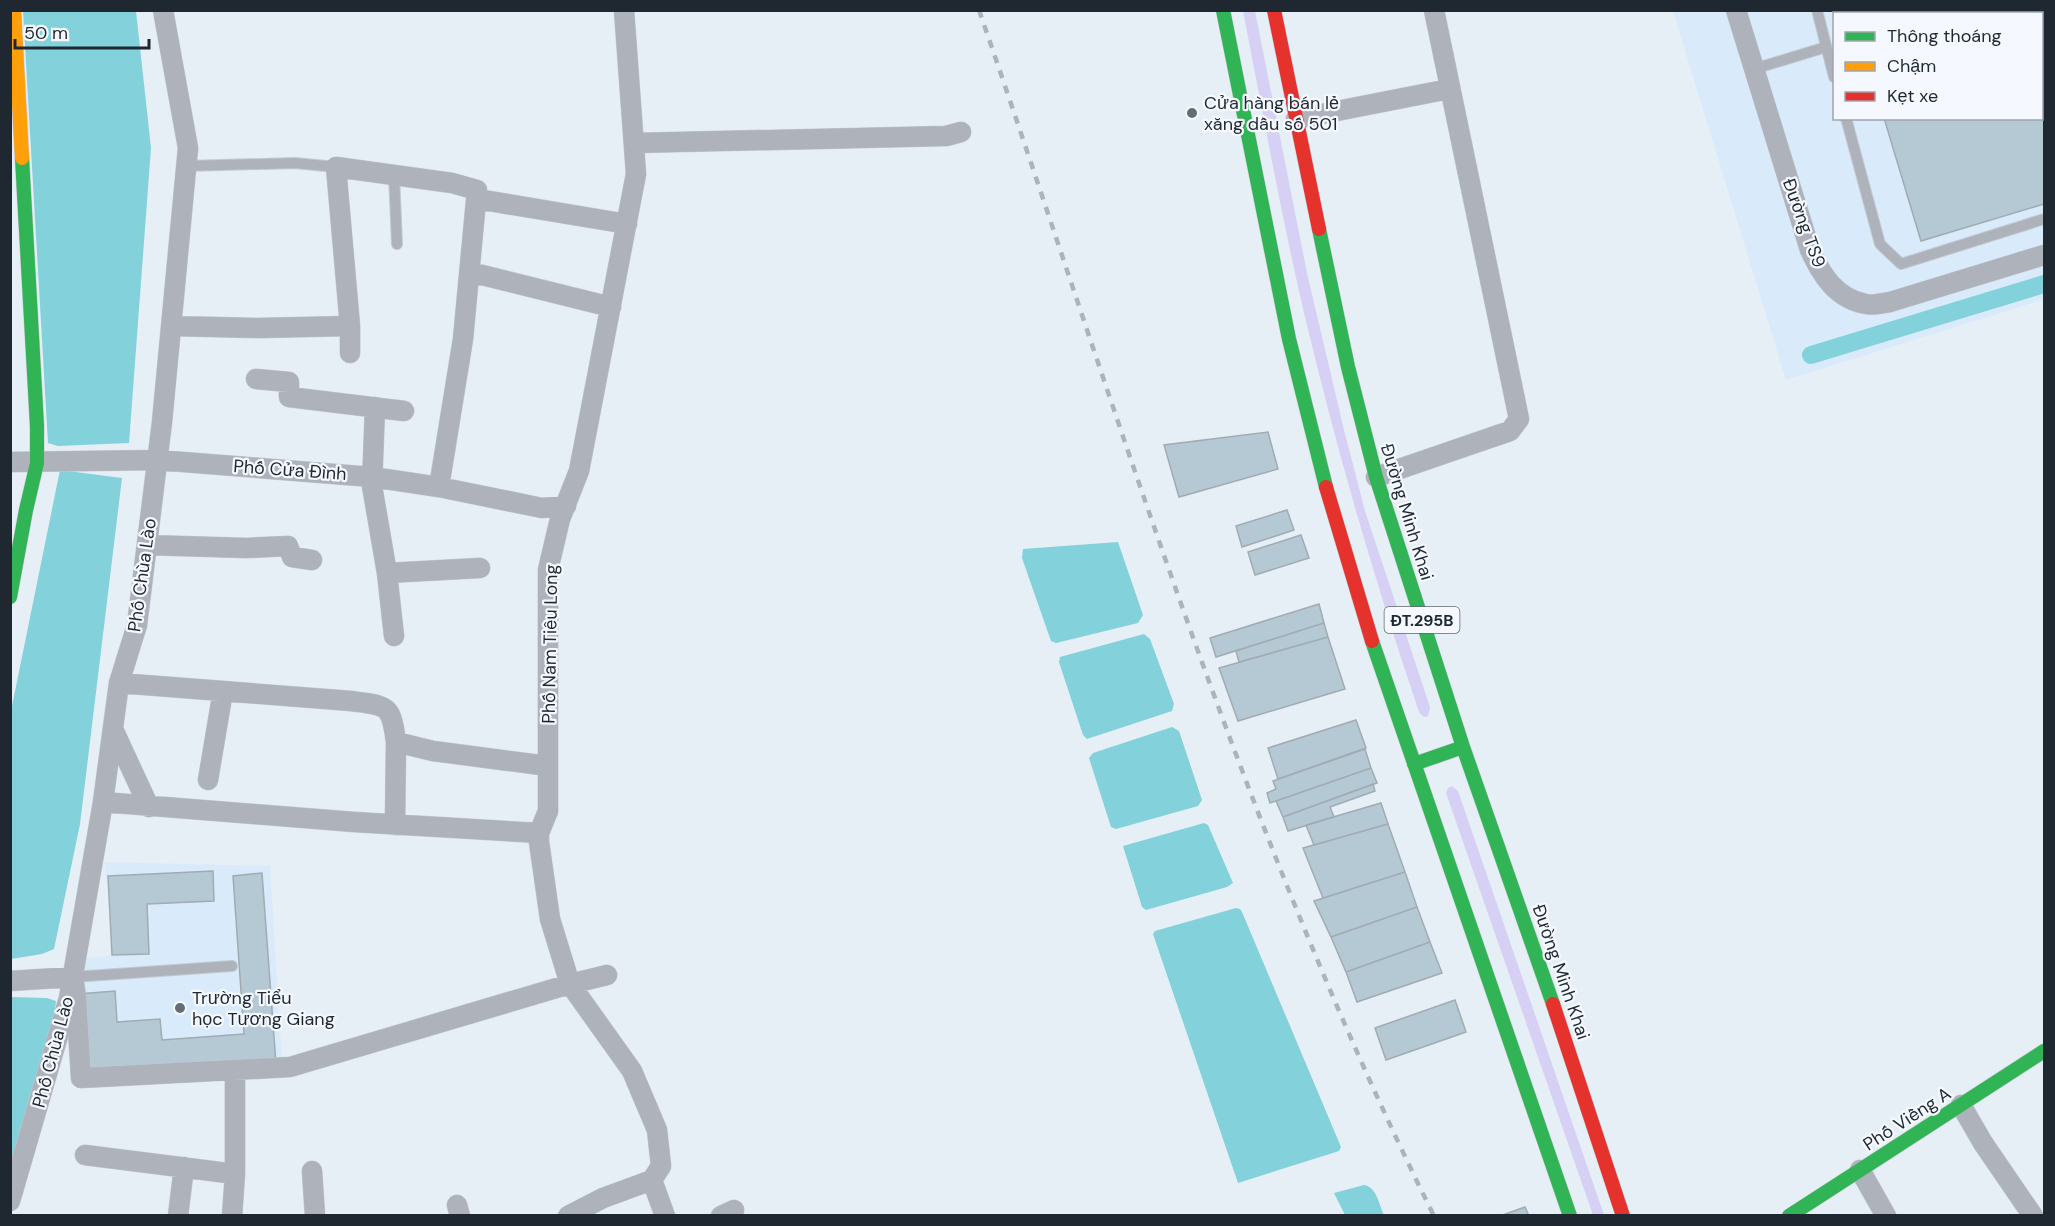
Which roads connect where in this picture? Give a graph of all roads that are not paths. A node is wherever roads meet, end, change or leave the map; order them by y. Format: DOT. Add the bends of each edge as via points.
graph roads {
  1 [pos="163,10"];
  2 [pos="624,10"];
  3 [pos="1223,10"];
  4 [pos="1274,10"];
  5 [pos="1434,10"];
  6 [pos="1736,10"];
  7 [pos="1817,10"];
  8 [pos="13,19"];
  9 [pos="1826,47"];
  10 [pos="1754,69"];
  11 [pos="1833,73"];
  12 [pos="1449,89"];
  13 [pos="14,95"];
  14 [pos="1296,119"];
  15 [pos="1847,120"];
  16 [pos="961,132"];
  17 [pos="634,143"];
  18 [pos="186,166"];
  19 [pos="336,167"];
  20 [pos="394,175"];
  21 [pos="477,199"];
  22 [pos="2044,219"];
  23 [pos="627,224"];
  24 [pos="397,244"];
  25 [pos="2044,255"];
  26 [pos="470,272"];
  27 [pos="611,308"];
  28 [pos="171,326"];
  29 [pos="350,326"];
  30 [pos="351,353"];
  31 [pos="256,379"];
  32 [pos="375,407"];
  33 [pos="404,411"];
  34 [pos="158,460"];
  35 [pos="10,462"];
  36 [pos="37,463"];
  37 [pos="372,477"];
  38 [pos="1376,477"];
  39 [pos="439,487"];
  40 [pos="566,506"];
  41 [pos="147,545"];
  42 [pos="312,560"];
  43 [pos="480,568"];
  44 [pos="387,573"];
  45 [pos="10,597"];
  46 [pos="394,636"];
  47 [pos="119,682"];
  48 [pos="223,691"];
  49 [pos="113,729"];
  50 [pos="396,742"];
  51 [pos="1464,747"];
  52 [pos="1414,764"];
  53 [pos="548,766"];
  54 [pos="208,780"];
  55 [pos="104,802"];
  56 [pos="149,807"];
  57 [pos="395,825"];
  58 [pos="539,833"];
  59 [pos="232,966"];
  60 [pos="607,975"];
  61 [pos="73,977"];
  62 [pos="10,981"];
  63 [pos="570,984"];
  64 [pos="2042,1058"];
  65 [pos="235,1071"];
  66 [pos="1961,1105"];
  67 [pos="85,1155"];
  68 [pos="184,1167"];
  69 [pos="1860,1170"];
  70 [pos="312,1171"];
  71 [pos="235,1174"];
  72 [pos="652,1180"];
  73 [pos="10,1201"];
  74 [pos="178,1215"];
  75 [pos="232,1215"];
  76 [pos="315,1215"];
  77 [pos="568,1215"];
  78 [pos="665,1215"];
  79 [pos="1570,1215"];
  80 [pos="1623,1215"];
  81 [pos="1789,1215"];
  82 [pos="1886,1215"];
  83 [pos="2033,1215"];
  1 -- 18 [label="street, Phố Chùa Lào" via="188,148"];
  2 -- 17 [label="street, Phố Nam Tiêu Long"];
  3 -- 52 [label="main road, ĐT.295B" via="1292,360 1339,534"];
  4 -- 14 [label="main road, Đường Minh Khai / ĐT.295B"];
  5 -- 12 [label="street"];
  6 -- 10 [label="street, Đường TS9"];
  7 -- 9 [label="lane"];
  8 -- 13 [label="main road"];
  9 -- 10 [label="lane"];
  9 -- 11 [label="lane"];
  10 -- 25 [label="street, Đường TS9" via="1810,249 1833,288 1866,304 1890,303"];
  12 -- 14 [label="street"];
  12 -- 38 [label="street" via="1519,419 1510,431"];
  13 -- 36 [label="main road"];
  14 -- 38 [label="main road, Đường Minh Khai / ĐT.295B" via="1348,368"];
  15 -- 22 [label="lane" via="1880,244 1901,264"];
  16 -- 17 [label="street" via="946,136"];
  17 -- 23 [label="street, Phố Nam Tiêu Long" via="636,174"];
  18 -- 19 [label="lane" via="295,163"];
  18 -- 28 [label="street, Phố Chùa Lào"];
  19 -- 20 [label="street"];
  19 -- 29 [label="street"];
  20 -- 21 [label="street" via="477,189"];
  20 -- 24 [label="lane"];
  21 -- 23 [label="street"];
  21 -- 26 [label="street"];
  23 -- 27 [label="street, Phố Nam Tiêu Long"];
  26 -- 27 [label="street"];
  26 -- 39 [label="street" via="464,339"];
  27 -- 40 [label="street, Phố Nam Tiêu Long" via="579,471"];
  28 -- 29 [label="street"];
  28 -- 34 [label="street, Phố Chùa Lào"];
  29 -- 30 [label="street"];
  31 -- 32 [label="street" via="289,382 289,397"];
  32 -- 33 [label="street"];
  32 -- 37 [label="street"];
  34 -- 36 [label="street, Phố Cửa Đình"];
  34 -- 37 [label="street, Phố Cửa Đình"];
  34 -- 41 [label="street, Phố Chùa Lào"];
  35 -- 36 [label="street, Phố Cửa Đình"];
  36 -- 45 [label="main road"];
  37 -- 39 [label="street, Phố Cửa Đình"];
  37 -- 44 [label="street"];
  38 -- 51 [label="main road, Đường Minh Khai / ĐT.295B"];
  39 -- 40 [label="street, Phố Cửa Đình" via="542,508"];
  40 -- 53 [label="street, Phố Nam Tiêu Long" via="548,570"];
  41 -- 42 [label="street" via="288,546 292,558"];
  41 -- 47 [label="street, Phố Chùa Lào" via="137,625"];
  43 -- 44 [label="street"];
  44 -- 46 [label="street"];
  47 -- 48 [label="street"];
  47 -- 49 [label="street, Phố Chùa Lào"];
  48 -- 50 [label="street" via="383,706 389,713"];
  48 -- 54 [label="street"];
  49 -- 55 [label="street, Phố Chùa Lào"];
  49 -- 56 [label="street"];
  50 -- 53 [label="street"];
  50 -- 57 [label="street"];
  51 -- 52 [label="main road"];
  51 -- 80 [label="main road, Đường Minh Khai / ĐT.295B"];
  52 -- 79 [label="main road, ĐT.295B"];
  53 -- 58 [label="street, Phố Nam Tiêu Long" via="549,811"];
  55 -- 56 [label="street"];
  55 -- 61 [label="street, Phố Chùa Lào"];
  56 -- 57 [label="street"];
  57 -- 58 [label="street"];
  58 -- 63 [label="street, Phố Nam Tiêu Long" via="549,911"];
  59 -- 61 [label="lane"];
  60 -- 63 [label="street"];
  61 -- 62 [label="street"];
  61 -- 65 [label="street" via="81,1078"];
  61 -- 73 [label="street, Phố Chùa Lào"];
  63 -- 65 [label="street" via="290,1067"];
  63 -- 72 [label="street, Phố Nam Tiêu Long" via="632,1071 657,1130 661,1166"];
  64 -- 66 [label="main road, Phố Viềng A"];
  65 -- 71 [label="street"];
  66 -- 69 [label="main road, Phố Viềng A"];
  66 -- 83 [label="street"];
  67 -- 68 [label="street"];
  68 -- 71 [label="street"];
  68 -- 74 [label="street"];
  69 -- 81 [label="main road, Phố Viềng A"];
  69 -- 82 [label="street"];
  70 -- 76 [label="street"];
  71 -- 75 [label="street"];
  72 -- 77 [label="street"];
  72 -- 78 [label="street"];
}
